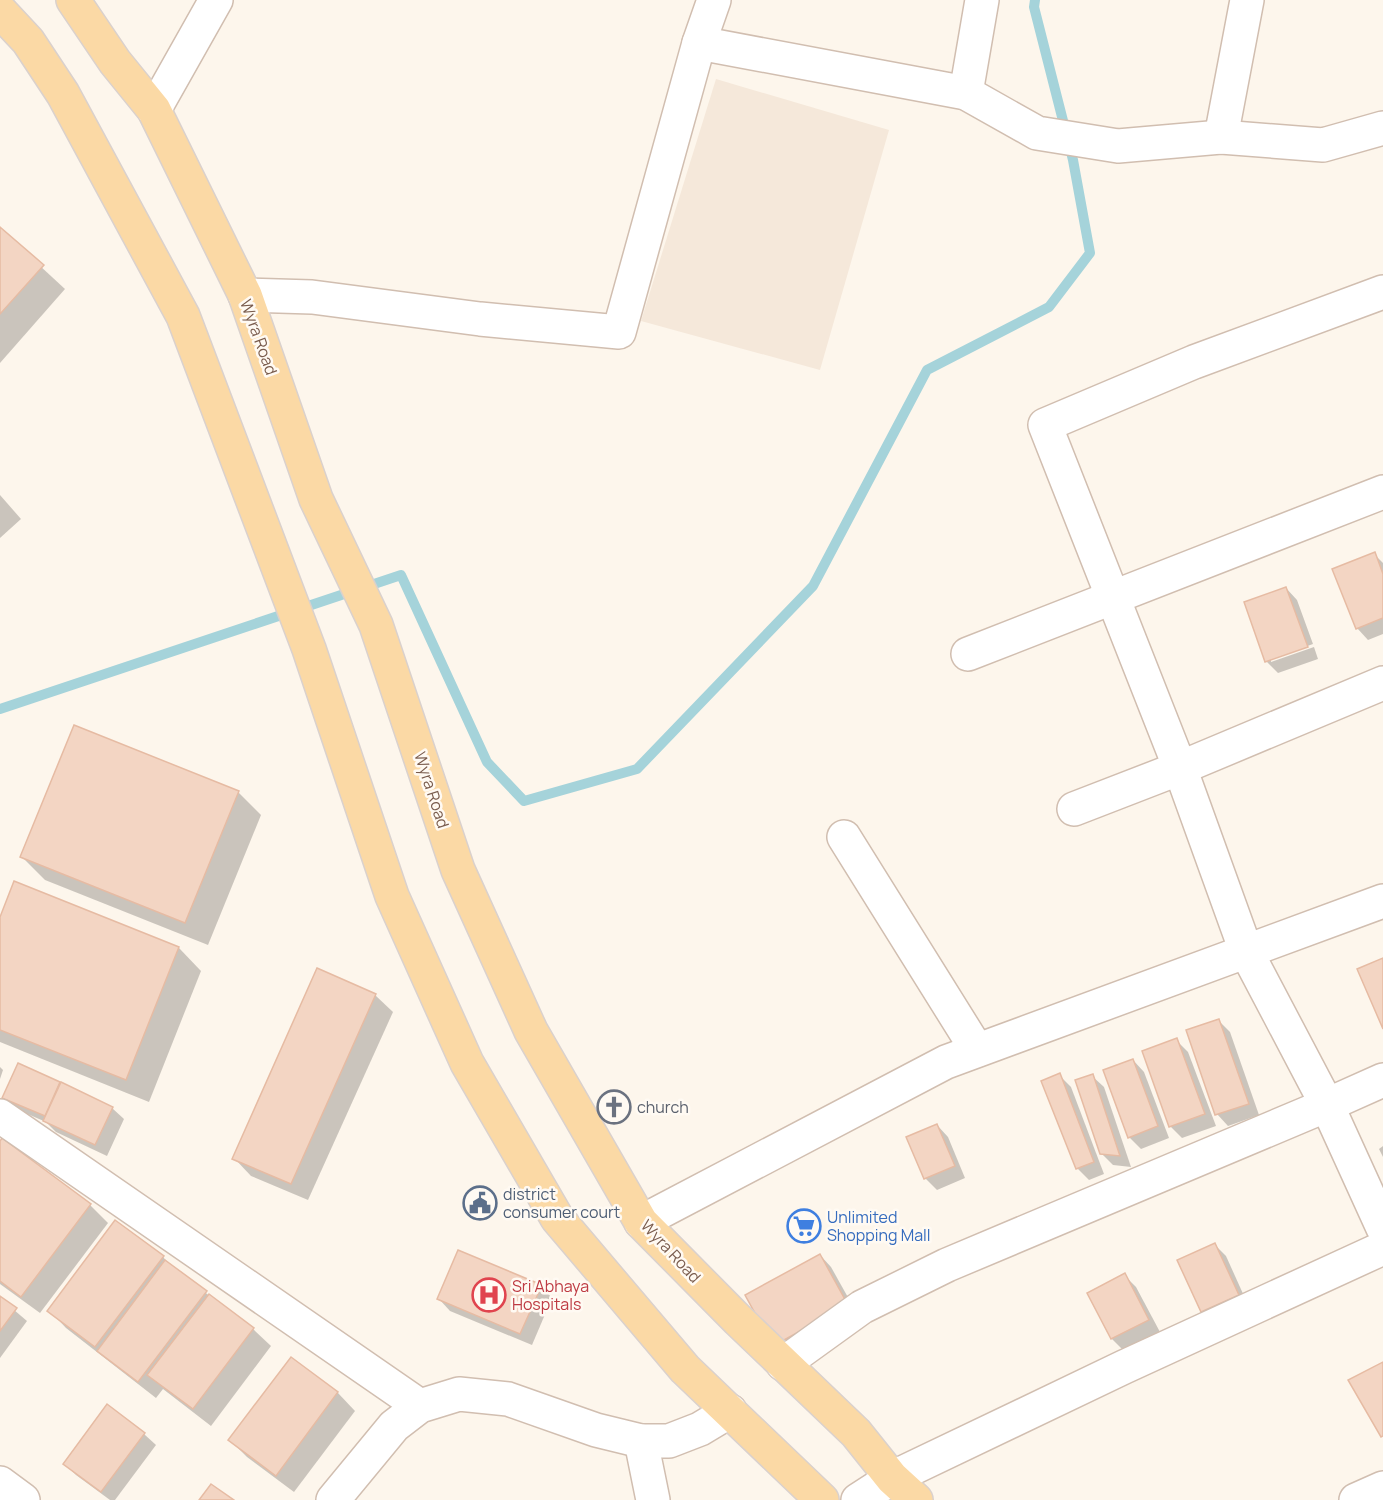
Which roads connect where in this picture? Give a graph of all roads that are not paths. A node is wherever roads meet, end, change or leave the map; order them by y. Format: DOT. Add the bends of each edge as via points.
graph roads {
  1 [pos="74,0"];
  2 [pos="216,0"];
  3 [pos="714,0"];
  4 [pos="982,0"];
  5 [pos="1247,0"];
  6 [pos="0,11"];
  7 [pos="699,42"];
  8 [pos="966,93"];
  9 [pos="154,110"];
  10 [pos="1383,128"];
  11 [pos="1221,137"];
  12 [pos="1383,292"];
  13 [pos="244,295"];
  14 [pos="1383,492"];
  15 [pos="1113,597"];
  16 [pos="968,654"];
  17 [pos="1383,683"];
  18 [pos="1180,768"];
  19 [pos="1074,809"];
  20 [pos="844,837"];
  21 [pos="1383,901"];
  22 [pos="1246,951"];
  23 [pos="977,1050"];
  24 [pos="1383,1080"];
  25 [pos="1327,1106"];
  26 [pos="0,1116"];
  27 [pos="642,1222"];
  28 [pos="1383,1228"];
  29 [pos="1383,1248"];
  30 [pos="783,1364"];
  31 [pos="420,1406"];
  32 [pos="730,1411"];
  33 [pos="641,1441"];
  34 [pos="892,1478"];
  35 [pos="1383,1488"];
  36 [pos="333,1500"];
  37 [pos="653,1500"];
  38 [pos="822,1500"];
  39 [pos="858,1500"];
  40 [pos="916,1500"];
  41 [pos="1356,1500"];
  1 -- 9 [label="main road, Wyra Road" via="115,62"];
  2 -- 9 [label="street"];
  3 -- 7 [label="street"];
  4 -- 8 [label="street"];
  5 -- 11 [label="street"];
  6 -- 32 [label="main road" via="28,41 63,94 183,316 309,649 392,896 467,1063 557,1218 686,1369"];
  7 -- 8 [label="street"];
  7 -- 13 [label="street" via="619,332 312,297"];
  8 -- 11 [label="street" via="1037,133 1118,147"];
  9 -- 13 [label="main road, Wyra Road"];
  10 -- 11 [label="street" via="1323,145"];
  12 -- 15 [label="street" via="1194,362 1046,425"];
  13 -- 27 [label="main road, Wyra Road" via="316,499 376,625 459,870 531,1031"];
  14 -- 15 [label="street"];
  15 -- 16 [label="street"];
  15 -- 18 [label="street"];
  17 -- 18 [label="street"];
  18 -- 19 [label="street"];
  18 -- 22 [label="street"];
  20 -- 23 [label="street"];
  21 -- 22 [label="street"];
  22 -- 23 [label="street"];
  22 -- 25 [label="street"];
  23 -- 27 [label="street" via="946,1062"];
  24 -- 25 [label="street"];
  25 -- 28 [label="street"];
  25 -- 30 [label="street" via="947,1265 862,1307"];
  26 -- 31 [label="street"];
  27 -- 30 [label="main road, Wyra Road"];
  29 -- 34 [label="street" via="1124,1366"];
  30 -- 34 [label="main road, Wyra Road" via="856,1433"];
  31 -- 33 [label="street" via="459,1394 508,1399 596,1430"];
  31 -- 36 [label="street" via="394,1426"];
  32 -- 33 [label="street" via="669,1441"];
  32 -- 38 [label="main road"];
  33 -- 37 [label="street"];
  34 -- 39 [label="street"];
  34 -- 40 [label="main road, Wyra Road"];
  35 -- 41 [label="street"];
}
